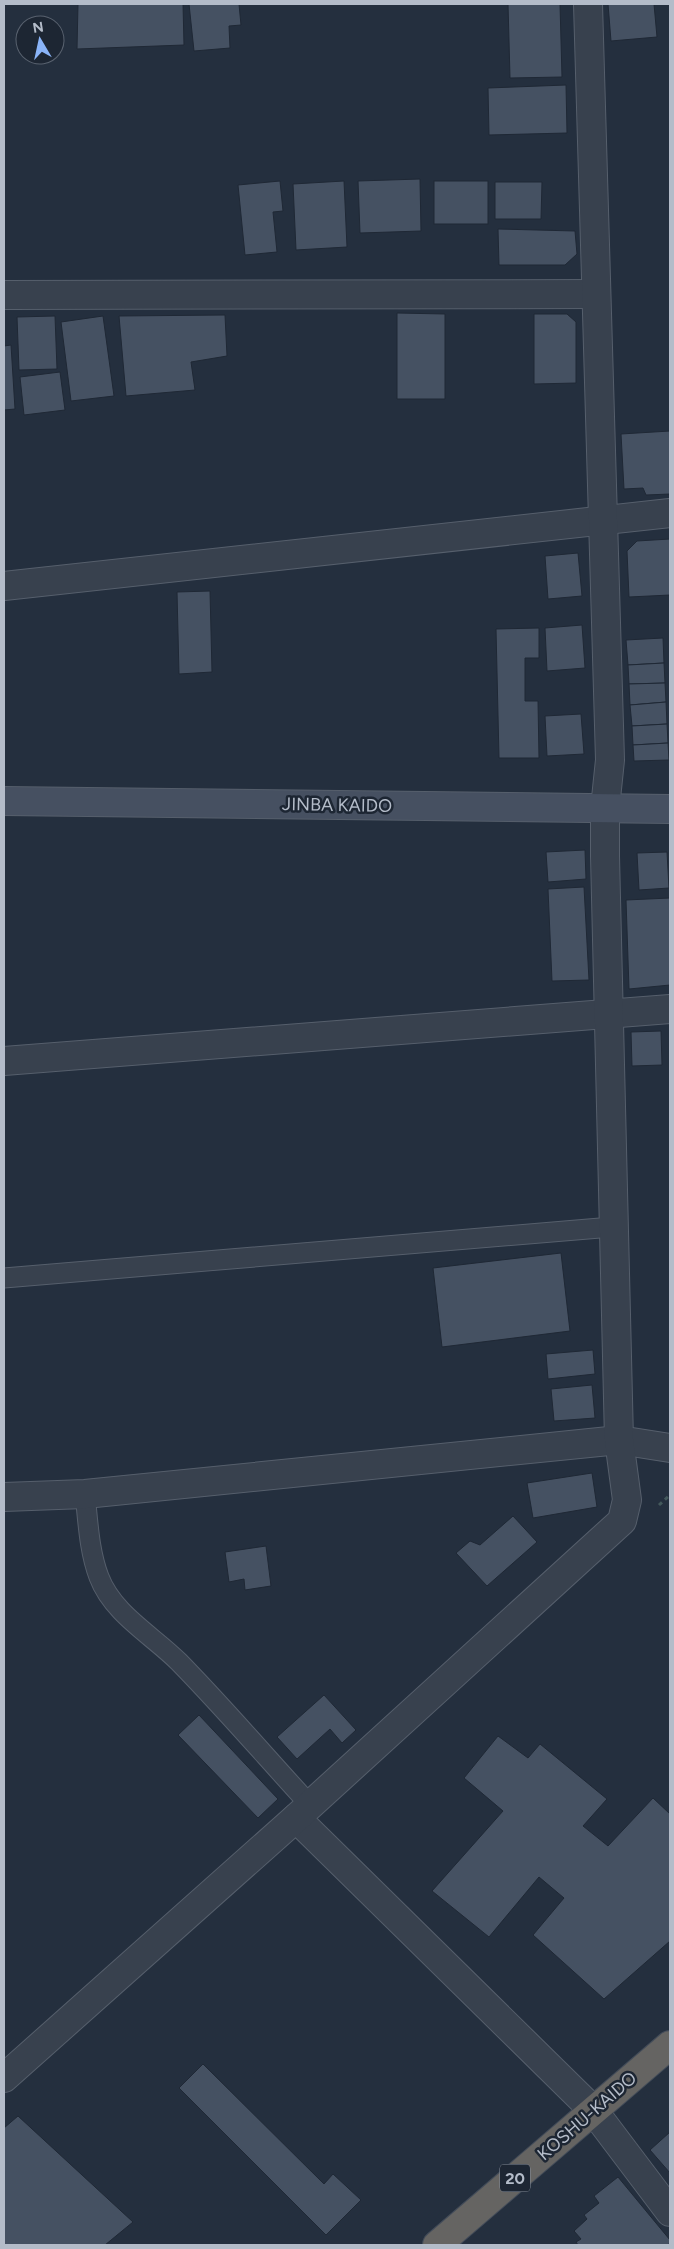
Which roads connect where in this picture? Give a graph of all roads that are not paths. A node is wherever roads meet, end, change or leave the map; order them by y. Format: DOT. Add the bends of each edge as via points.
graph roads {
  1 [pos="588,4"];
  2 [pos="595,294"];
  3 [pos="4,295"];
  4 [pos="670,513"];
  5 [pos="603,522"];
  6 [pos="4,586"];
  7 [pos="4,801"];
  8 [pos="605,808"];
  9 [pos="670,809"];
  10 [pos="670,1009"];
  11 [pos="610,1014"];
  12 [pos="4,1061"];
  13 [pos="612,1227"];
  14 [pos="4,1278"];
  15 [pos="619,1440"];
  16 [pos="670,1448"];
  17 [pos="85,1494"];
  18 [pos="4,1498"];
  19 [pos="303,1811"];
  20 [pos="670,2045"];
  21 [pos="4,2078"];
  22 [pos="593,2110"];
  23 [pos="670,2212"];
  24 [pos="437,2245"];
  1 -- 2 [label="street"];
  2 -- 3 [label="street"];
  2 -- 5 [label="street"];
  4 -- 5 [label="street"];
  5 -- 6 [label="street" via="568,523"];
  5 -- 8 [label="street" via="610,760"];
  7 -- 8 [label="main road, JINBA KAIDO"];
  8 -- 9 [label="main road, JINBA KAIDO"];
  8 -- 11 [label="street"];
  10 -- 11 [label="street"];
  11 -- 12 [label="street"];
  11 -- 13 [label="street"];
  13 -- 14 [label="lane"];
  13 -- 15 [label="street"];
  15 -- 16 [label="street"];
  15 -- 17 [label="street"];
  15 -- 19 [label="street" via="627,1500 622,1521"];
  17 -- 18 [label="street"];
  17 -- 19 [label="lane" via="92,1553 99,1578 114,1602 140,1629 178,1660"];
  19 -- 21 [label="street"];
  19 -- 22 [label="street"];
  20 -- 22 [label="highway, KOSHU-KAIDO / 20"];
  22 -- 23 [label="street"];
  22 -- 24 [label="highway, KOSHU-KAIDO / 20"];
}
